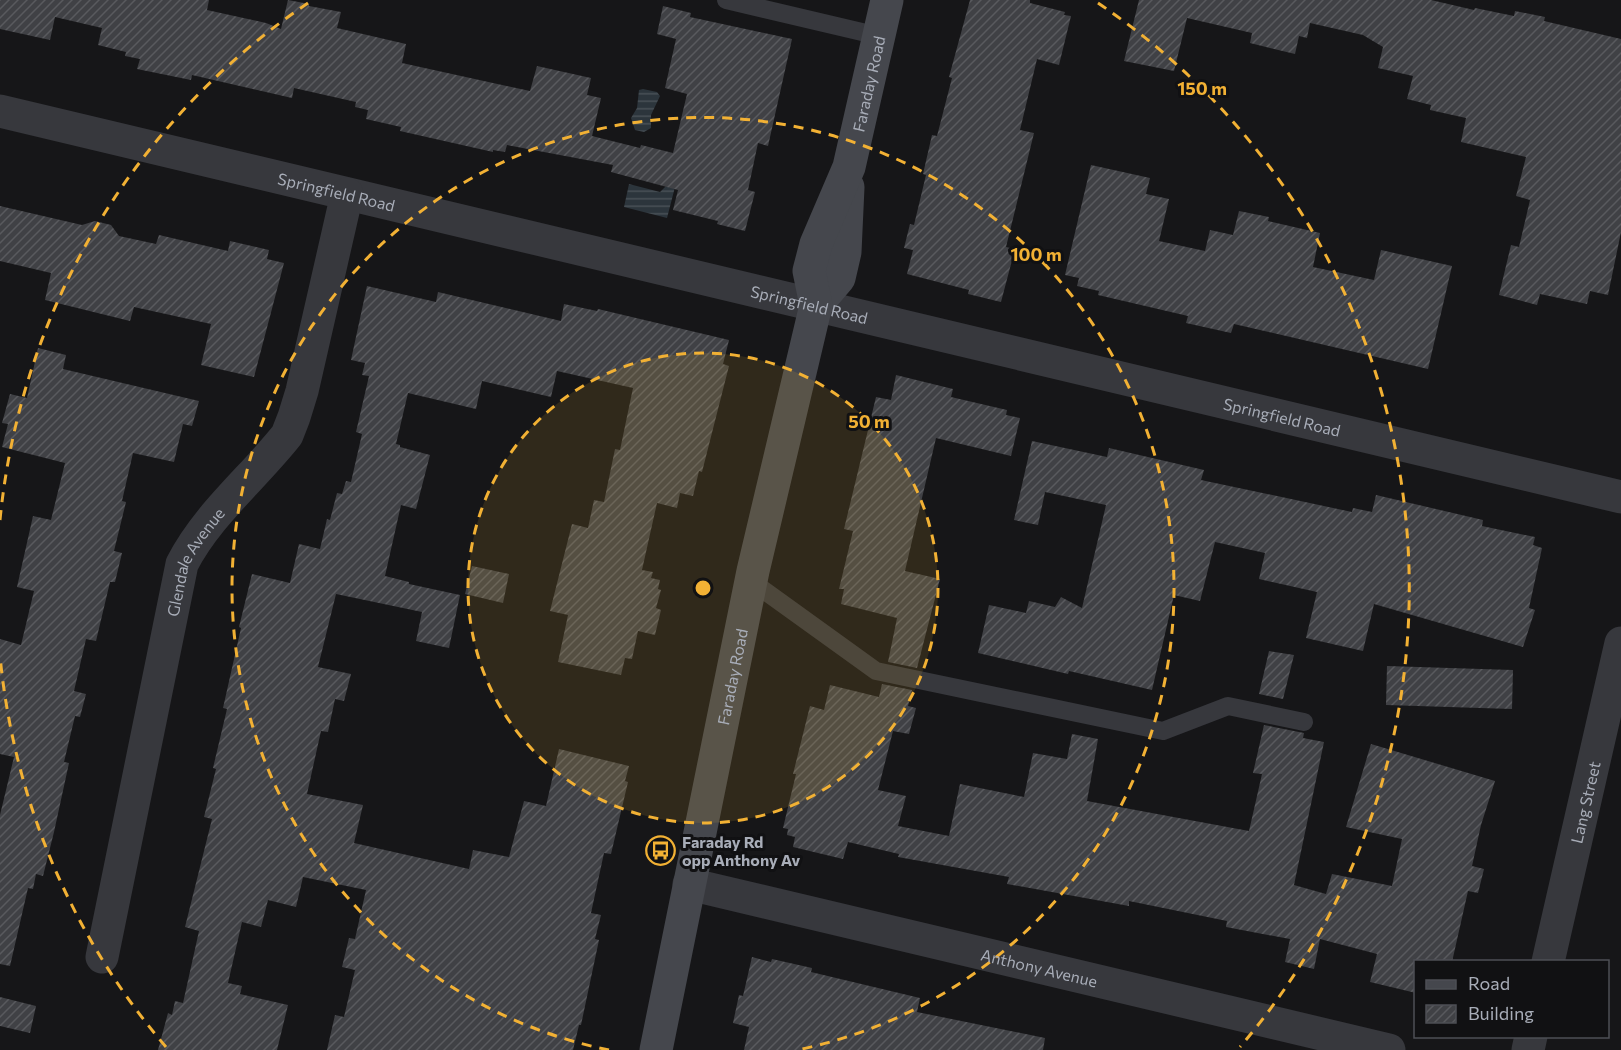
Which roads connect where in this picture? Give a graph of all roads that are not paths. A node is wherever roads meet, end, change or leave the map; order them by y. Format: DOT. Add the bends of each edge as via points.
graph roads {
  1 [pos="726,0"];
  2 [pos="887,0"];
  3 [pos="879,36"];
  4 [pos="0,111"];
  5 [pos="347,194"];
  6 [pos="816,305"];
  7 [pos="1621,496"];
  8 [pos="751,581"];
  9 [pos="1621,643"];
  10 [pos="1304,722"];
  11 [pos="689,884"];
  12 [pos="102,957"];
  13 [pos="1548,960"];
  14 [pos="656,1050"];
  15 [pos="1389,1050"];
  1 -- 3 [label="lane"];
  2 -- 3 [label="main road, Faraday Road"];
  3 -- 6 [label="main road, Faraday Road" via="849,167 845,252 839,278"];
  4 -- 5 [label="street, Springfield Road"];
  5 -- 6 [label="street, Springfield Road"];
  5 -- 12 [label="street, Glendale Avenue" via="302,391 286,435 205,528 182,564"];
  6 -- 7 [label="street, Springfield Road"];
  6 -- 8 [label="main road, Faraday Road"];
  8 -- 10 [label="lane" via="876,671 1163,731 1228,706"];
  8 -- 11 [label="main road, Faraday Road"];
  9 -- 13 [label="street, Lang Street"];
  11 -- 14 [label="main road, Faraday Road"];
  11 -- 15 [label="street, Anthony Avenue"];
}
